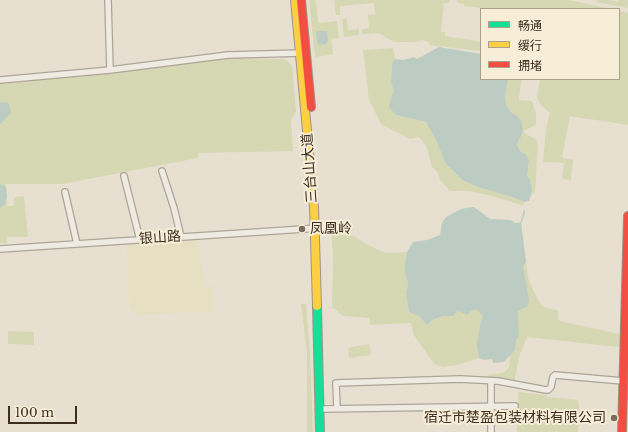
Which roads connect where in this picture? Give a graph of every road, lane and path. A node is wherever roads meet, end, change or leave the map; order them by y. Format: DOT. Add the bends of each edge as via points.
graph roads {
  1 [pos="108,0"];
  2 [pos="295,0"];
  3 [pos="301,0"];
  4 [pos="303,53"];
  5 [pos="110,70"];
  6 [pos="0,80"];
  7 [pos="162,171"];
  8 [pos="124,176"];
  9 [pos="65,192"];
  10 [pos="628,216"];
  11 [pos="627,226"];
  12 [pos="317,228"];
  13 [pos="181,237"];
  14 [pos="140,240"];
  15 [pos="77,244"];
  16 [pos="0,249"];
  17 [pos="491,381"];
  18 [pos="623,381"];
  19 [pos="490,406"];
  20 [pos="515,406"];
  21 [pos="337,408"];
  22 [pos="324,409"];
  23 [pos="320,432"];
  24 [pos="324,432"];
  25 [pos="490,432"];
  26 [pos="622,432"];
  1 -- 5 [label="street"];
  2 -- 4 [label="main road, 三台山大道"];
  3 -- 4 [label="main road, 三台山大道"];
  4 -- 5 [label="street" via="228,55"];
  4 -- 12 [label="main road, 三台山大道"];
  5 -- 6 [label="street"];
  7 -- 13 [label="street"];
  8 -- 14 [label="street"];
  9 -- 15 [label="street"];
  10 -- 11 [label="main road"];
  11 -- 18 [label="main road"];
  12 -- 13 [label="street, 银山路"];
  12 -- 22 [label="main road, 三台山大道"];
  12 -- 23 [label="main road, 三台山大道"];
  13 -- 14 [label="street, 银山路"];
  14 -- 15 [label="street, 银山路"];
  15 -- 16 [label="street, 银山路"];
  17 -- 18 [label="street" via="548,390 555,375"];
  17 -- 19 [label="street"];
  17 -- 21 [label="street" via="460,379 336,383"];
  18 -- 26 [label="main road"];
  19 -- 20 [label="street"];
  19 -- 21 [label="street"];
  19 -- 25 [label="street"];
  21 -- 22 [label="street"];
  22 -- 24 [label="main road, 三台山大道"];
}
